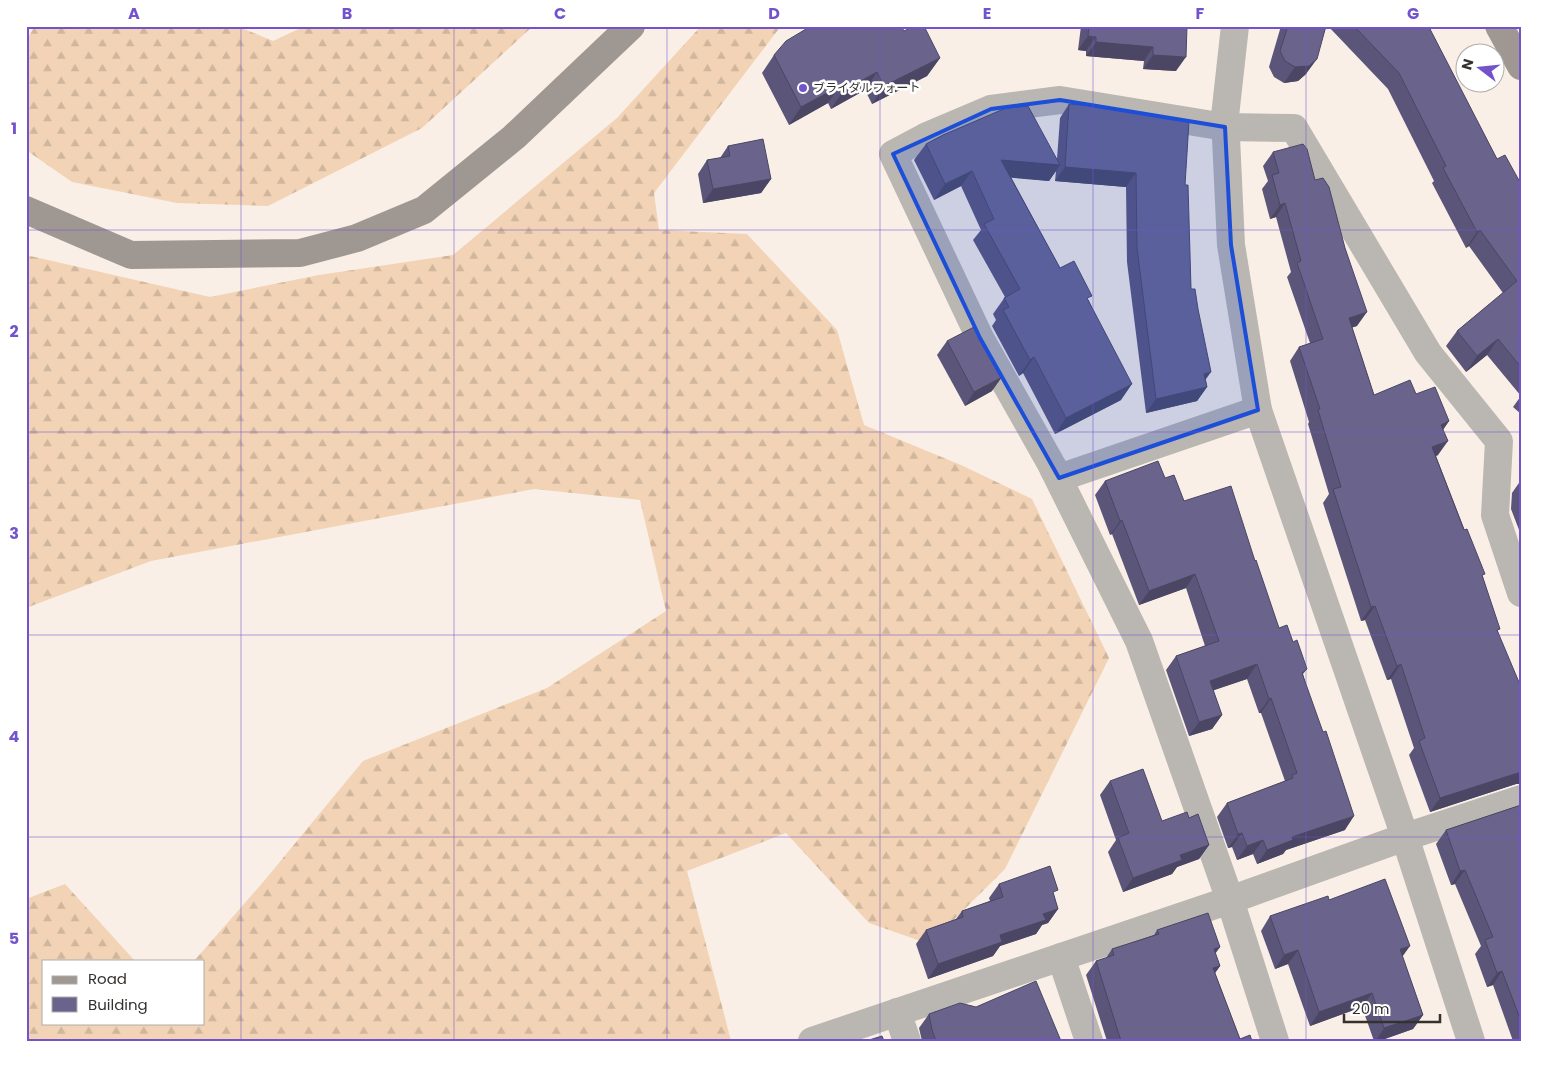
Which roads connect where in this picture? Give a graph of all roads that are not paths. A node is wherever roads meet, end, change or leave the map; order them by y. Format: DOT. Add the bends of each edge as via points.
graph roads {
  1 [pos="631,26"];
  2 [pos="1235,26"];
  3 [pos="1499,26"];
  4 [pos="1521,66"];
  5 [pos="1225,127"];
  6 [pos="26,210"];
  7 [pos="1258,410"];
  8 [pos="1510,449"];
  9 [pos="1053,468"];
  10 [pos="1521,593"];
  11 [pos="1521,799"];
  12 [pos="1405,837"];
  13 [pos="1230,900"];
  14 [pos="1061,957"];
  15 [pos="897,1012"];
  16 [pos="812,1041"];
  17 [pos="907,1041"];
  18 [pos="1089,1041"];
  19 [pos="1274,1041"];
  20 [pos="1472,1041"];
  1 -- 6 [label="street" via="514,137 424,210 357,238 300,253 131,255"];
  2 -- 5 [label="street"];
  3 -- 4 [label="street"];
  5 -- 7 [label="street" via="1232,245"];
  5 -- 8 [label="street" via="1294,128 1428,353"];
  5 -- 9 [label="street" via="1060,100 991,109 893,154 980,338"];
  7 -- 9 [label="street" via="1059,478"];
  7 -- 12 [label="street"];
  8 -- 10 [label="street" via="1494,515"];
  9 -- 13 [label="street" via="1139,641"];
  11 -- 12 [label="street"];
  12 -- 13 [label="street"];
  12 -- 20 [label="street"];
  13 -- 14 [label="street"];
  13 -- 19 [label="street"];
  14 -- 15 [label="street"];
  14 -- 18 [label="street"];
  15 -- 16 [label="street"];
  15 -- 17 [label="street"];
}
